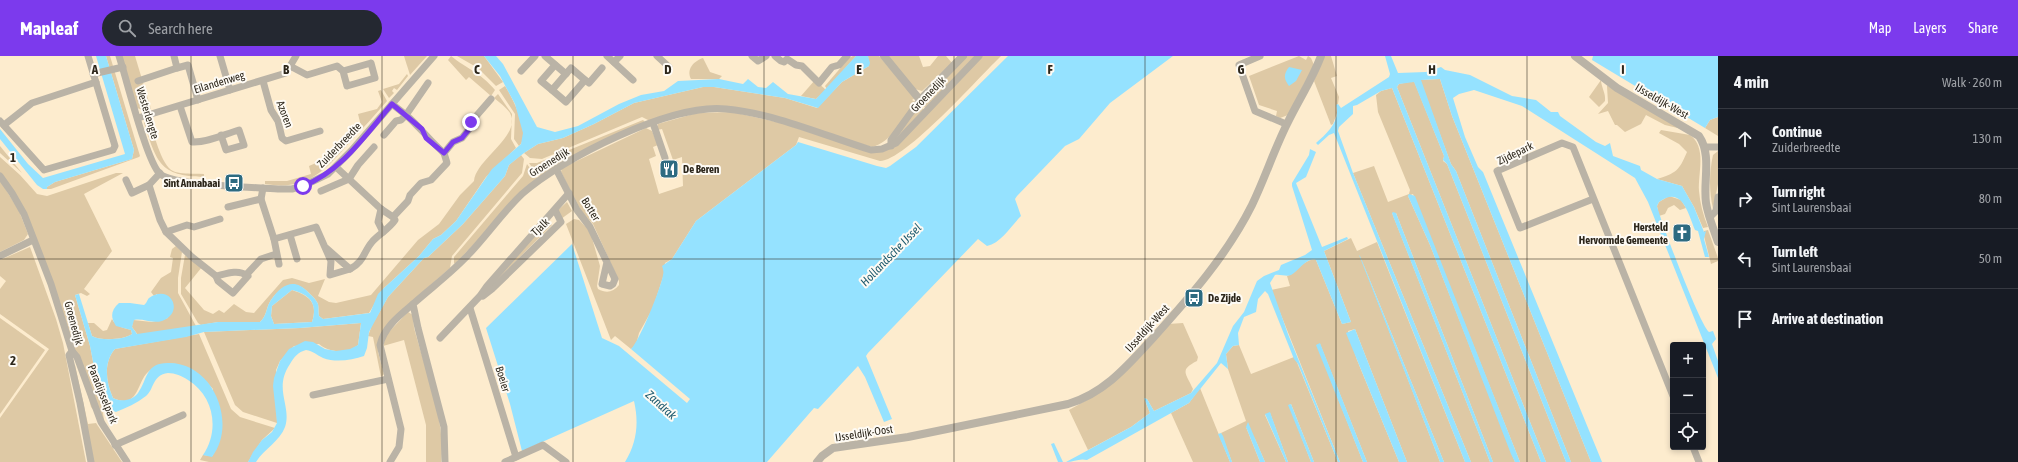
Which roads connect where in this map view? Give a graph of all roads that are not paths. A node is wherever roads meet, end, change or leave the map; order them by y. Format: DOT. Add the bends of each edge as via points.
graph roads {
  1 [pos="88,56"];
  2 [pos="119,56"];
  3 [pos="174,56"];
  4 [pos="296,56"];
  5 [pos="434,56"];
  6 [pos="536,56"];
  7 [pos="545,56"];
  8 [pos="607,56"];
  9 [pos="620,56"];
  10 [pos="752,56"];
  11 [pos="766,56"];
  12 [pos="775,56"];
  13 [pos="847,56"];
  14 [pos="884,56"];
  15 [pos="963,56"];
  16 [pos="980,56"];
  17 [pos="1260,56"];
  18 [pos="1319,56"];
  19 [pos="1575,56"];
  20 [pos="223,57"];
  21 [pos="659,57"];
  22 [pos="614,62"];
  23 [pos="555,65"];
  24 [pos="290,66"];
  25 [pos="123,67"];
  26 [pos="669,67"];
  27 [pos="177,68"];
  28 [pos="602,68"];
  29 [pos="343,71"];
  30 [pos="521,71"];
  31 [pos="95,74"];
  32 [pos="566,74"];
  33 [pos="586,80"];
  34 [pos="633,80"];
  35 [pos="138,81"];
  36 [pos="263,81"];
  37 [pos="96,82"];
  38 [pos="428,83"];
  39 [pos="230,90"];
  40 [pos="552,90"];
  41 [pos="491,99"];
  42 [pos="198,100"];
  43 [pos="920,100"];
  44 [pos="392,104"];
  45 [pos="180,106"];
  46 [pos="406,115"];
  47 [pos="138,118"];
  48 [pos="2,123"];
  49 [pos="653,123"];
  50 [pos="1286,124"];
  51 [pos="320,131"];
  52 [pos="384,135"];
  53 [pos="221,136"];
  54 [pos="891,146"];
  55 [pos="374,147"];
  56 [pos="1705,147"];
  57 [pos="1718,147"];
  58 [pos="444,153"];
  59 [pos="665,158"];
  60 [pos="336,167"];
  61 [pos="556,168"];
  62 [pos="160,173"];
  63 [pos="0,176"];
  64 [pos="349,179"];
  65 [pos="126,180"];
  66 [pos="150,185"];
  67 [pos="263,188"];
  68 [pos="321,191"];
  69 [pos="569,193"];
  70 [pos="1718,197"];
  71 [pos="261,199"];
  72 [pos="1594,199"];
  73 [pos="228,208"];
  74 [pos="381,209"];
  75 [pos="555,210"];
  76 [pos="393,217"];
  77 [pos="1710,217"];
  78 [pos="220,219"];
  79 [pos="166,232"];
  80 [pos="383,232"];
  81 [pos="290,235"];
  82 [pos="274,239"];
  83 [pos="33,240"];
  84 [pos="1718,242"];
  85 [pos="326,248"];
  86 [pos="518,251"];
  87 [pos="276,254"];
  88 [pos="0,256"];
  89 [pos="525,257"];
  90 [pos="297,259"];
  91 [pos="606,262"];
  92 [pos="279,264"];
  93 [pos="350,269"];
  94 [pos="246,275"];
  95 [pos="216,276"];
  96 [pos="480,296"];
  97 [pos="414,304"];
  98 [pos="470,308"];
  99 [pos="440,338"];
  100 [pos="72,351"];
  101 [pos="388,379"];
  102 [pos="1670,388"];
  103 [pos="313,395"];
  104 [pos="184,416"];
  105 [pos="905,438"];
  106 [pos="115,444"];
  107 [pos="1694,450"];
  108 [pos="516,457"];
  109 [pos="91,462"];
  110 [pos="127,462"];
  111 [pos="390,462"];
  112 [pos="445,462"];
  113 [pos="505,462"];
  114 [pos="566,462"];
  115 [pos="817,462"];
  116 [pos="1699,462"];
  1 -- 31 [label="street"];
  2 -- 25 [label="street, Westerlengte"];
  3 -- 27 [label="street"];
  4 -- 24 [label="street, Eilandenweg"];
  5 -- 44 [label="street, Zuiderbreedte"];
  6 -- 30 [label="street"];
  7 -- 23 [label="street"];
  8 -- 22 [label="street"];
  9 -- 22 [label="street"];
  10 -- 11 [label="street" via="758,61"];
  12 -- 13 [label="street" via="781,61 787,59 802,66 819,83 832,67 840,65"];
  14 -- 43 [label="street"];
  15 -- 43 [label="street, Groenedijk"];
  16 -- 54 [label="street, Groenedijk"];
  17 -- 50 [label="street" via="1239,65 1255,111"];
  18 -- 50 [label="street, IJsseldijk-West" via="1310,81"];
  19 -- 56 [label="street, IJsseldijk-West" via="1617,88 1699,136"];
  20 -- 39 [label="street"];
  21 -- 26 [label="street"];
  22 -- 34 [label="street"];
  23 -- 32 [label="street"];
  23 -- 40 [label="street" via="541,81"];
  24 -- 29 [label="street" via="308,75 337,66"];
  24 -- 36 [label="street, Eilandenweg" via="286,73"];
  25 -- 31 [label="street"];
  25 -- 47 [label="street, Westerlengte"];
  27 -- 35 [label="street"];
  27 -- 42 [label="street" via="188,65"];
  28 -- 33 [label="street" via="588,83"];
  29 -- 29 [label="street" via="347,86 375,78 371,63"];
  31 -- 37 [label="street"];
  32 -- 33 [label="street" via="571,68"];
  32 -- 40 [label="street"];
  33 -- 40 [label="street" via="566,102"];
  36 -- 39 [label="street, Eilandenweg"];
  36 -- 51 [label="street, Azoren" via="282,138 289,141"];
  37 -- 48 [label="street" via="32,103"];
  37 -- 48 [label="street" via="115,146 113,150 44,170"];
  38 -- 46 [label="street"];
  39 -- 42 [label="street, Eilandenweg"];
  41 -- 58 [label="street" via="471,122 470,128 462,138 453,142"];
  42 -- 45 [label="street, Eilandenweg"];
  43 -- 54 [label="street, Groenedijk" via="891,140"];
  44 -- 46 [label="street"];
  44 -- 60 [label="street, Zuiderbreedte"];
  45 -- 47 [label="street, Eilandenweg"];
  45 -- 53 [label="street" via="192,142"];
  46 -- 52 [label="street" via="396,121"];
  46 -- 58 [label="street" via="422,129 426,138"];
  47 -- 62 [label="street, Westerlengte" via="150,156"];
  49 -- 54 [label="street, Groenedijk" via="693,112 725,109 787,122 872,150"];
  49 -- 59 [label="street"];
  49 -- 61 [label="street, Groenedijk"];
  50 -- 105 [label="street, IJsseldijk-West" via="1252,205 1217,261 1194,294 1113,380 1087,397 1068,404"];
  55 -- 64 [label="street"];
  56 -- 57 [label="street"];
  56 -- 77 [label="street" via="1704,187"];
  58 -- 76 [label="street" via="447,163 431,180 421,183"];
  60 -- 64 [label="street"];
  60 -- 67 [label="street, Zuiderbreedte" via="321,179 303,186 292,189"];
  61 -- 69 [label="street, Botter"];
  61 -- 97 [label="street, Groenedijk" via="521,195 465,258"];
  62 -- 66 [label="street"];
  62 -- 67 [label="street, Zuiderbreedte" via="176,180"];
  63 -- 83 [label="street, Groenedijk" via="18,204"];
  64 -- 68 [label="street"];
  64 -- 74 [label="street"];
  65 -- 66 [label="street" via="132,193"];
  66 -- 79 [label="street"];
  67 -- 71 [label="street"];
  69 -- 75 [label="street, Tjalk"];
  69 -- 91 [label="street, Botter" via="577,210 590,227"];
  70 -- 77 [label="street" via="1716,212"];
  71 -- 73 [label="street"];
  71 -- 82 [label="street"];
  72 -- 72 [label="street, Zijdepark" via="1520,228 1497,171 1562,143 1573,147"];
  72 -- 102 [label="street, Zijdepark"];
  74 -- 76 [label="street"];
  74 -- 80 [label="street" via="378,222"];
  75 -- 86 [label="street, Tjalk"];
  75 -- 89 [label="street, Tjalk" via="561,222"];
  76 -- 80 [label="street" via="395,220"];
  77 -- 84 [label="street"];
  78 -- 79 [label="street"];
  79 -- 95 [label="street"];
  80 -- 93 [label="street"];
  81 -- 82 [label="street"];
  81 -- 85 [label="street" via="316,227"];
  81 -- 90 [label="street"];
  82 -- 87 [label="street"];
  83 -- 88 [label="street"];
  83 -- 100 [label="street, Groenedijk" via="51,284"];
  85 -- 93 [label="street"];
  85 -- 93 [label="street" via="331,262 330,275"];
  86 -- 89 [label="street"];
  86 -- 96 [label="street, Tjalk"];
  87 -- 92 [label="street"];
  87 -- 94 [label="street" via="261,259"];
  89 -- 96 [label="street, Tjalk" via="492,289"];
  94 -- 95 [label="street" via="243,272"];
  94 -- 95 [label="street" via="248,276 233,293 218,281"];
  96 -- 98 [label="street, Tjalk"];
  97 -- 101 [label="street" via="397,318 382,339 380,345"];
  97 -- 112 [label="street" via="444,427"];
  98 -- 99 [label="street, Tjalk"];
  98 -- 108 [label="street, Boeier"];
  100 -- 106 [label="street, Paradijsselpark" via="77,357 101,422"];
  100 -- 109 [label="street, Groenedijk" via="69,358 76,381"];
  101 -- 103 [label="street"];
  101 -- 111 [label="street" via="401,437 399,447"];
  104 -- 106 [label="street"];
  105 -- 115 [label="street, IJsseldijk-Oost" via="833,448"];
  106 -- 110 [label="street, Paradijsselpark"];
  107 -- 116 [label="street"];
  108 -- 113 [label="street"];
  108 -- 114 [label="street" via="543,446"];
}
